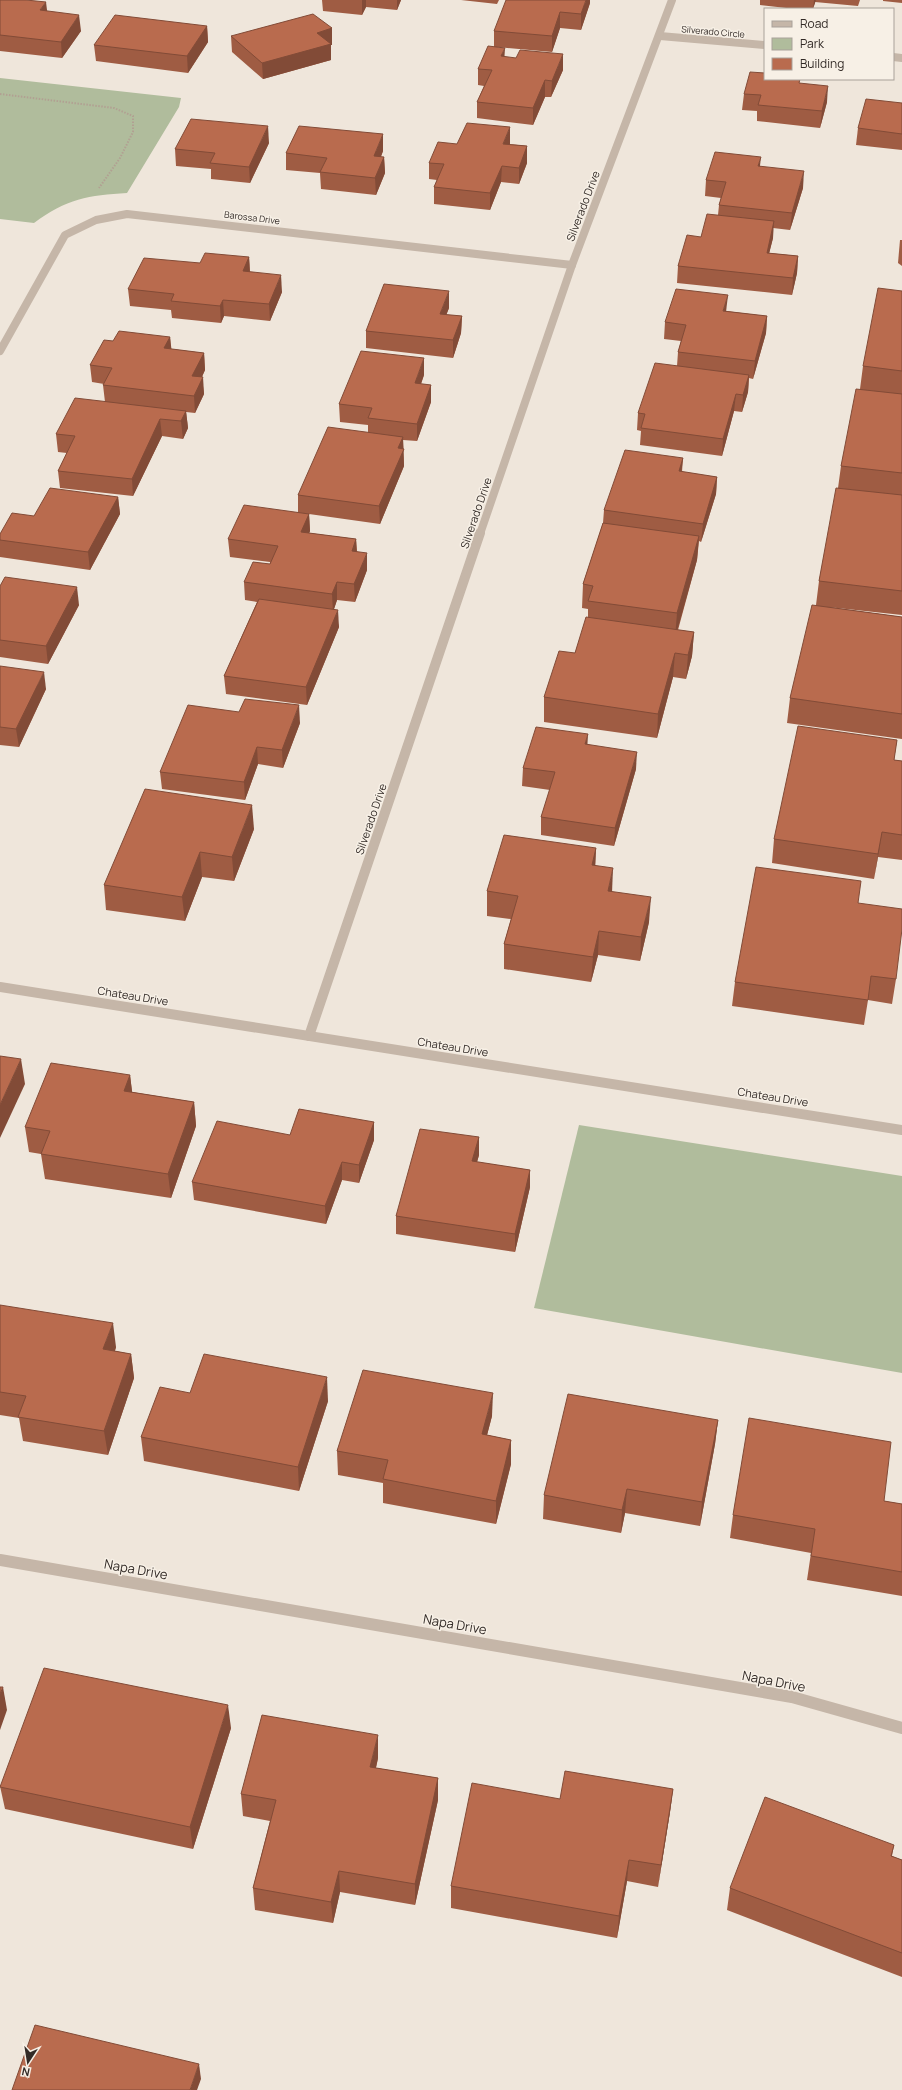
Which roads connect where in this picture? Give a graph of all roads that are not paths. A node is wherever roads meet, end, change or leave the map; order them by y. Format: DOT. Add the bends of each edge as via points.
graph roads {
  1 [pos="672,0"];
  2 [pos="660,36"];
  3 [pos="764,45"];
  4 [pos="572,265"];
  5 [pos="0,351"];
  6 [pos="0,987"];
  7 [pos="309,1036"];
  8 [pos="902,1130"];
  9 [pos="0,1560"];
  10 [pos="902,1728"];
  1 -- 2 [label="street, Silverado Drive"];
  2 -- 3 [label="street, Silverado Circle"];
  2 -- 4 [label="street, Silverado Drive"];
  4 -- 5 [label="street, Barossa Drive" via="126,214 96,220 65,235"];
  4 -- 7 [label="street, Silverado Drive"];
  6 -- 7 [label="street, Chateau Drive"];
  7 -- 8 [label="street, Chateau Drive"];
  9 -- 10 [label="street, Napa Drive" via="792,1697"];
}
